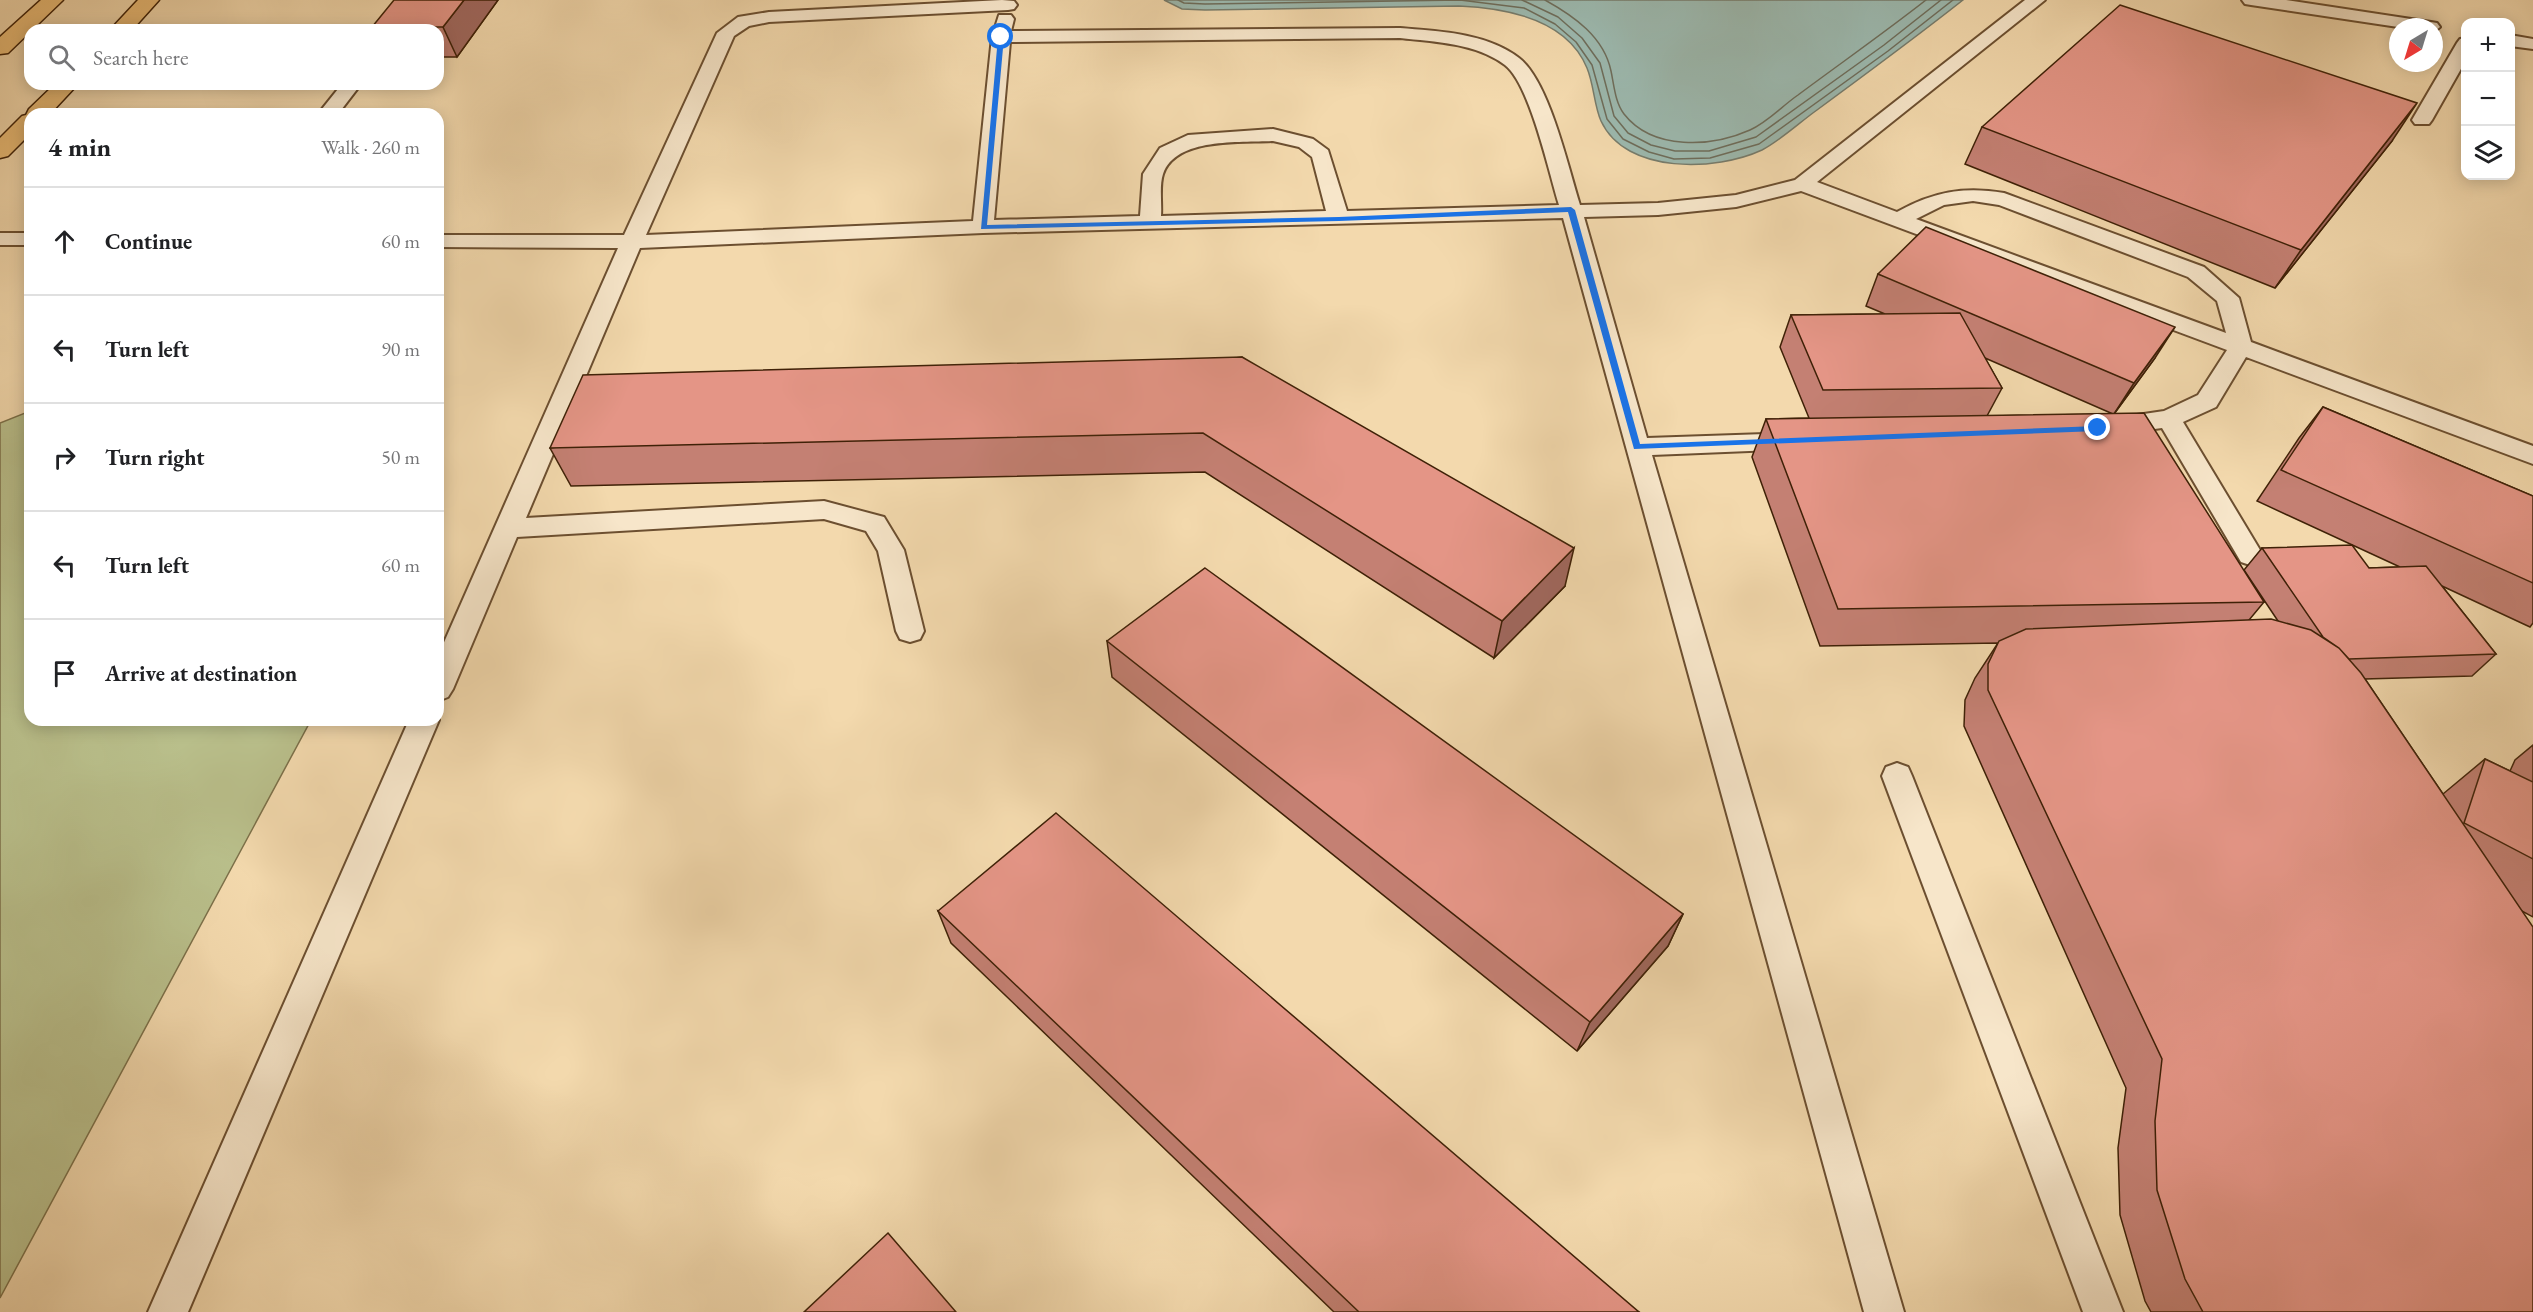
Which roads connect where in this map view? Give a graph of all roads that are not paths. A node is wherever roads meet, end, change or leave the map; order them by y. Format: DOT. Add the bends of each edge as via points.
graph roads {
  1 [pos="52,0"];
  2 [pos="149,0"];
  3 [pos="2036,0"];
  4 [pos="2251,0"];
  5 [pos="1009,2"];
  6 [pos="26,24"];
  7 [pos="126,24"];
  8 [pos="24,26"];
  9 [pos="2449,31"];
  10 [pos="1001,37"];
  11 [pos="2515,41"];
  12 [pos="2533,44"];
  13 [pos="0,48"];
  14 [pos="60,90"];
  15 [pos="347,90"];
  16 [pos="43,108"];
  17 [pos="333,108"];
  18 [pos="2422,120"];
  19 [pos="24,127"];
  20 [pos="0,151"];
  21 [pos="1802,184"];
  22 [pos="1571,210"];
  23 [pos="1339,219"];
  24 [pos="1898,220"];
  25 [pos="1150,223"];
  26 [pos="983,227"];
  27 [pos="0,239"];
  28 [pos="24,239"];
  29 [pos="444,241"];
  30 [pos="632,242"];
  31 [pos="2241,347"];
  32 [pos="2169,419"];
  33 [pos="2086,429"];
  34 [pos="1814,440"];
  35 [pos="1637,447"];
  36 [pos="2533,455"];
  37 [pos="508,528"];
  38 [pos="2250,555"];
  39 [pos="910,631"];
  40 [pos="444,675"];
  41 [pos="421,726"];
  42 [pos="1897,776"];
  43 [pos="168,1312"];
  44 [pos="1884,1312"];
  45 [pos="2103,1312"];
  1 -- 6 [label="highway"];
  2 -- 7 [label="highway"];
  3 -- 21 [label="lane"];
  4 -- 9 [label="lane"];
  5 -- 10 [label="lane"];
  5 -- 30 [label="lane" via="769,16 744,21 726,33"];
  8 -- 13 [label="highway"];
  9 -- 18 [label="lane"];
  10 -- 22 [label="lane" via="1400,33 1450,38 1488,48 1513,62 1532,87"];
  10 -- 26 [label="lane"];
  11 -- 12 [label="lane"];
  14 -- 16 [label="highway"];
  15 -- 17 [label="lane"];
  19 -- 20 [label="highway"];
  21 -- 22 [label="lane" via="1736,201 1658,209"];
  21 -- 24 [label="lane"];
  22 -- 23 [label="lane"];
  22 -- 35 [label="lane"];
  23 -- 25 [label="lane"];
  23 -- 25 [label="lane" via="1321,154 1306,143 1273,135 1188,141 1167,152 1153,174"];
  24 -- 31 [label="lane"];
  24 -- 31 [label="lane" via="1923,204 1953,195 1974,193 2004,199 2196,272 2228,298"];
  25 -- 26 [label="lane"];
  26 -- 30 [label="lane"];
  27 -- 28 [label="lane"];
  29 -- 30 [label="lane"];
  30 -- 37 [label="lane"];
  31 -- 32 [label="lane" via="2207,401"];
  31 -- 36 [label="lane"];
  32 -- 33 [label="lane"];
  32 -- 38 [label="lane"];
  34 -- 35 [label="lane"];
  35 -- 44 [label="lane"];
  37 -- 39 [label="lane" via="824,510 875,524 891,550"];
  37 -- 40 [label="lane"];
  41 -- 43 [label="lane"];
  42 -- 45 [label="lane"];
}
